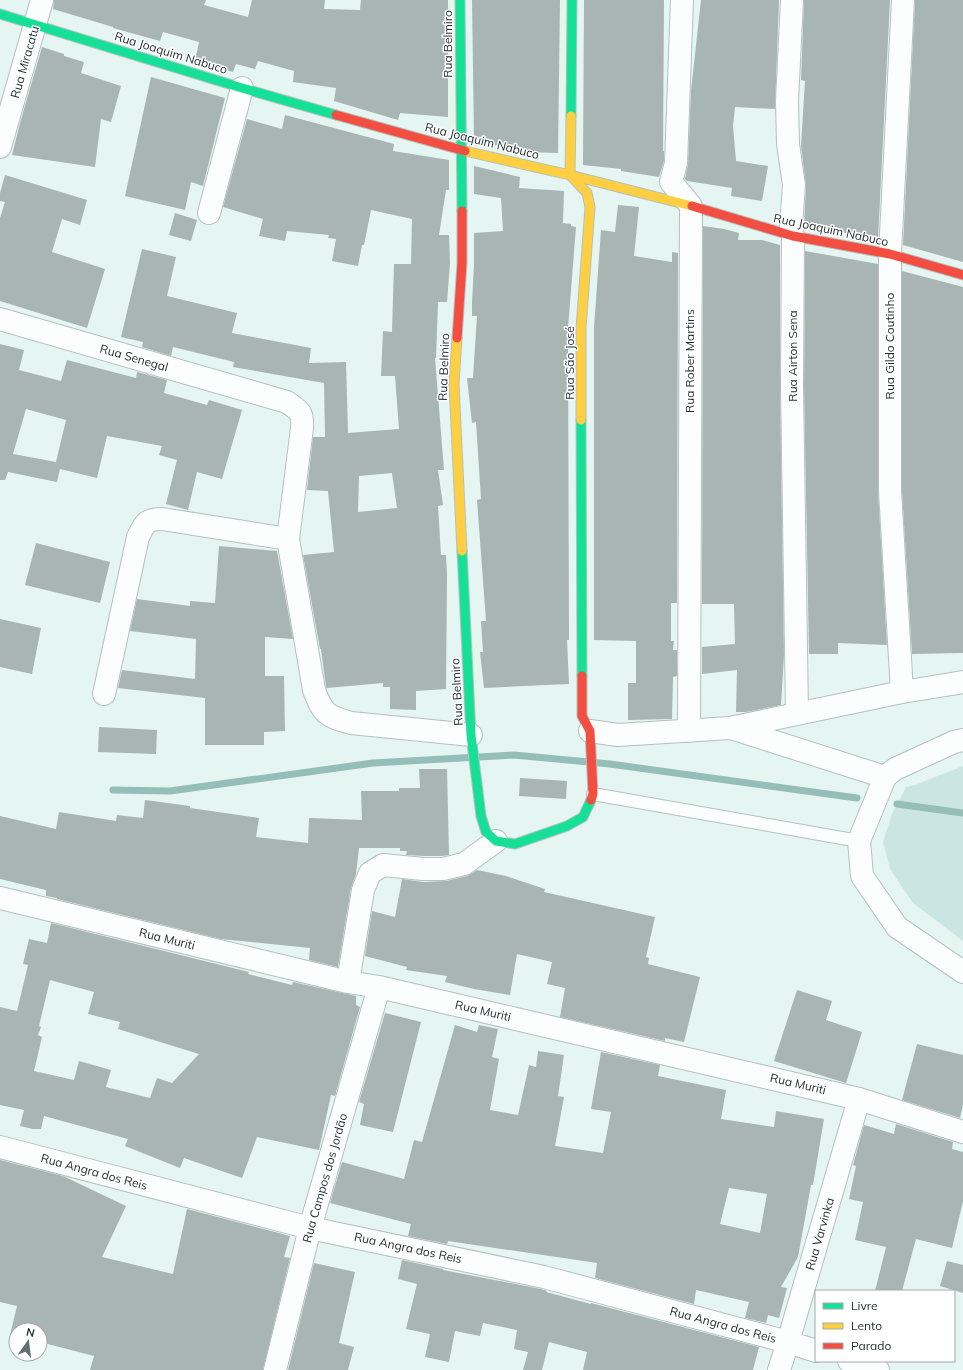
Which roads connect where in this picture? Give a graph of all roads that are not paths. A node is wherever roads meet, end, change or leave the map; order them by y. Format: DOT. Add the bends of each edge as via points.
graph roads {
  1 [pos="42,0"];
  2 [pos="460,0"];
  3 [pos="572,0"];
  4 [pos="682,0"];
  5 [pos="792,0"];
  6 [pos="903,0"];
  7 [pos="0,14"];
  8 [pos="36,24"];
  9 [pos="242,88"];
  10 [pos="0,147"];
  11 [pos="460,150"];
  12 [pos="570,175"];
  13 [pos="691,206"];
  14 [pos="209,213"];
  15 [pos="793,236"];
  16 [pos="890,254"];
  17 [pos="963,274"];
  18 [pos="0,319"];
  19 [pos="288,540"];
  20 [pos="963,682"];
  21 [pos="902,692"];
  22 [pos="104,694"];
  23 [pos="797,713"];
  24 [pos="730,728"];
  25 [pos="590,730"];
  26 [pos="689,731"];
  27 [pos="471,735"];
  28 [pos="963,740"];
  29 [pos="885,777"];
  30 [pos="593,794"];
  31 [pos="496,841"];
  32 [pos="859,842"];
  33 [pos="0,898"];
  34 [pos="963,972"];
  35 [pos="348,982"];
  36 [pos="379,987"];
  37 [pos="859,1099"];
  38 [pos="963,1132"];
  39 [pos="0,1148"];
  40 [pos="310,1228"];
  41 [pos="788,1342"];
  42 [pos="815,1351"];
  43 [pos="852,1362"];
  44 [pos="275,1370"];
  45 [pos="779,1370"];
  46 [pos="878,1370"];
  1 -- 8 [label="street, Rua Miracatu"];
  2 -- 11 [label="street, Rua Belmiro"];
  3 -- 12 [label="street"];
  4 -- 13 [label="street" via="676,163 671,182"];
  5 -- 15 [label="street, Rua Airton Sena" via="787,101 788,144 794,185 791,226"];
  6 -- 16 [label="street, Rua Gildo Coutinho"];
  7 -- 8 [label="street, Rua Joaquim Nabuco"];
  8 -- 9 [label="street, Rua Joaquim Nabuco"];
  8 -- 10 [label="street, Rua Miracatu"];
  9 -- 11 [label="street, Rua Joaquim Nabuco"];
  9 -- 14 [label="street"];
  11 -- 12 [label="street, Rua Joaquim Nabuco"];
  11 -- 27 [label="street, Rua Belmiro" via="462,263 454,384"];
  12 -- 13 [label="street, Rua Joaquim Nabuco"];
  12 -- 25 [label="street, Rua São José" via="587,193 590,207 581,328 582,716"];
  13 -- 15 [label="street, Rua Joaquim Nabuco"];
  13 -- 26 [label="street, Rua Rober Martins"];
  15 -- 16 [label="street, Rua Joaquim Nabuco"];
  15 -- 23 [label="street, Rua Airton Sena" via="792,387"];
  16 -- 17 [label="street, Rua Joaquim Nabuco"];
  16 -- 21 [label="street, Rua Gildo Coutinho" via="890,491"];
  18 -- 19 [label="street, Rua Senegal" via="268,396 287,402 299,410 302,418"];
  19 -- 22 [label="street" via="162,519 152,519 145,523 138,537"];
  19 -- 27 [label="street, Rua Senegal" via="314,690 321,708 333,718 351,723"];
  20 -- 21 [label="street"];
  21 -- 23 [label="street"];
  23 -- 24 [label="street"];
  24 -- 26 [label="street"];
  24 -- 29 [label="street"];
  25 -- 26 [label="street" via="618,735"];
  25 -- 30 [label="street"];
  27 -- 31 [label="street, Rua Belmiro" via="481,816 486,832"];
  28 -- 29 [label="street" via="895,769"];
  29 -- 32 [label="street"];
  30 -- 31 [label="street" via="584,817 567,826 515,844"];
  30 -- 32 [label="lane"];
  31 -- 35 [label="street" via="464,864 443,869 383,865 370,873 363,890"];
  32 -- 34 [label="street" via="862,876 897,927"];
  33 -- 35 [label="street, Rua Muriti"];
  35 -- 36 [label="street, Rua Muriti"];
  36 -- 37 [label="street, Rua Muriti"];
  36 -- 40 [label="street, Rua Campos dos Jordão"];
  37 -- 38 [label="street, Rua Muriti"];
  37 -- 41 [label="street, Rua Varvinka"];
  39 -- 40 [label="street, Rua Angra dos Reis"];
  40 -- 41 [label="street, Rua Angra dos Reis" via="544,1277"];
  40 -- 44 [label="street, Rua Campos dos Jordão"];
  41 -- 42 [label="street, Rua Angra dos Reis"];
  41 -- 45 [label="street, Rua Varvinka"];
  43 -- 46 [label="street"];
}
